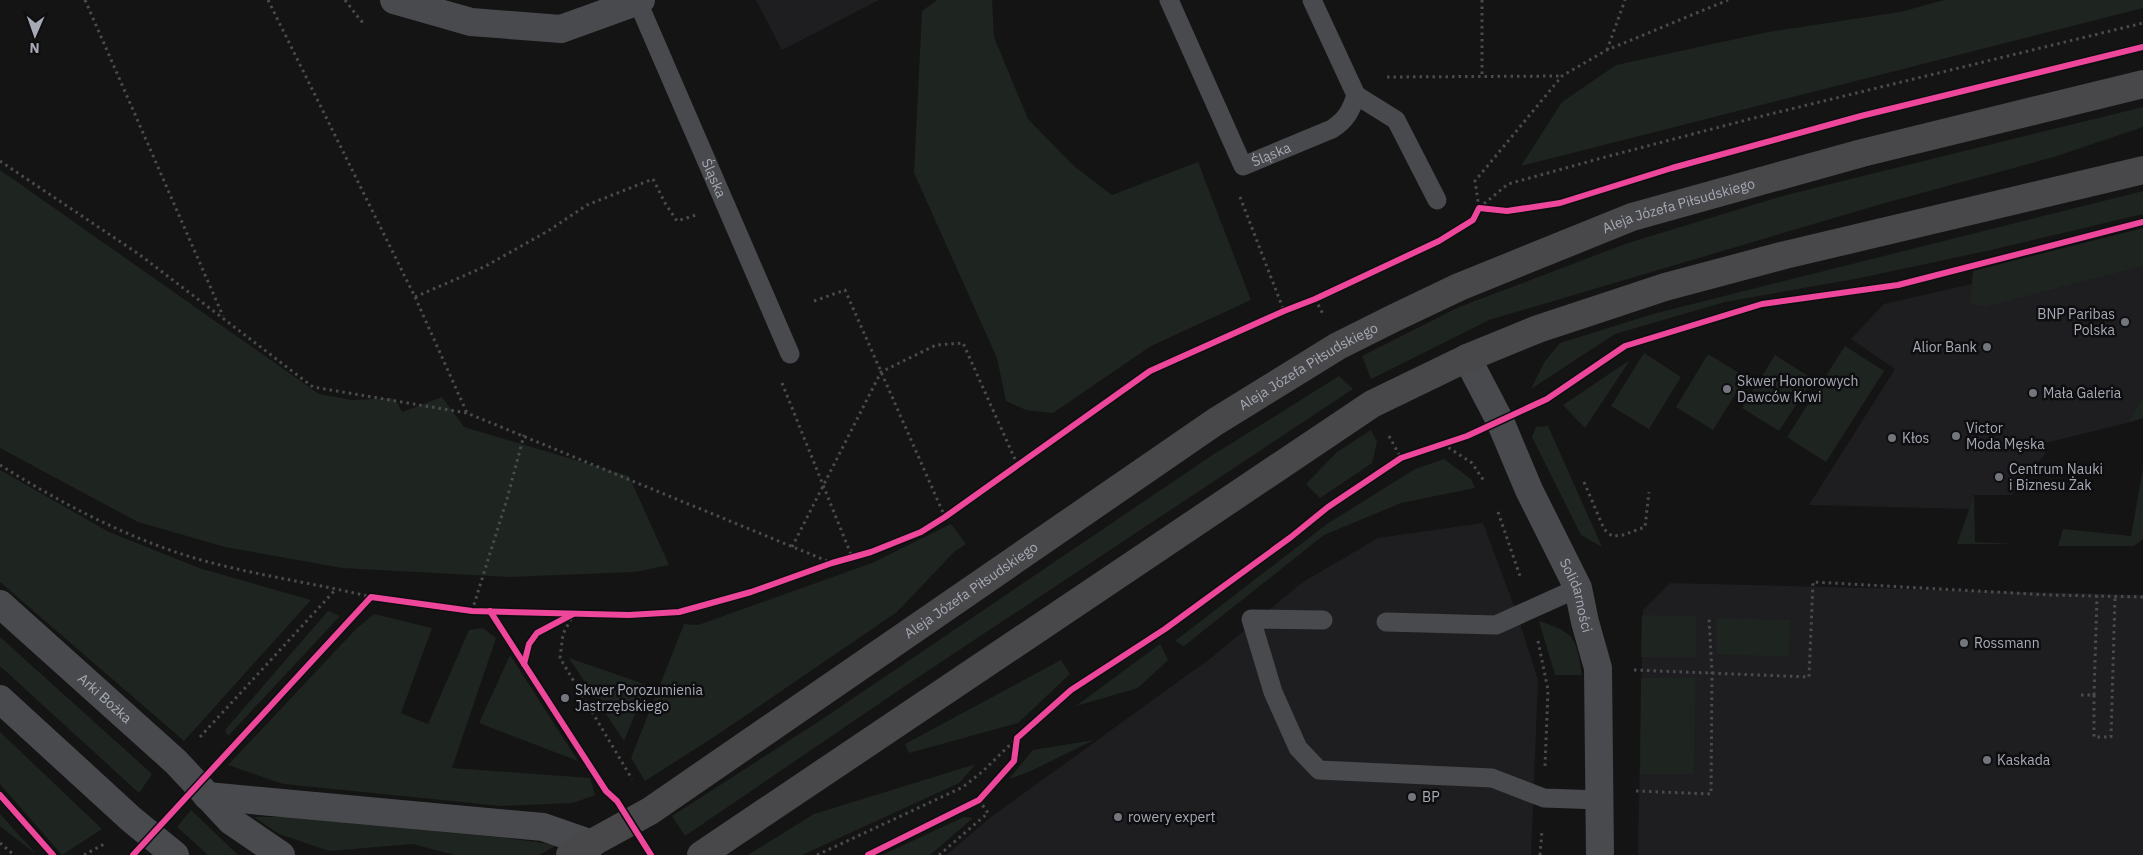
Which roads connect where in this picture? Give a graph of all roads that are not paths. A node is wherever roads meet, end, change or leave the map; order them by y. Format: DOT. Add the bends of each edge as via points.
graph roads {
  1 [pos="394,0"];
  2 [pos="639,0"];
  3 [pos="1169,0"];
  4 [pos="1312,0"];
  5 [pos="2143,84"];
  6 [pos="1356,95"];
  7 [pos="2143,170"];
  8 [pos="1437,200"];
  9 [pos="790,354"];
  10 [pos="1468,358"];
  11 [pos="1578,588"];
  12 [pos="0,604"];
  13 [pos="1323,620"];
  14 [pos="1386,622"];
  15 [pos="0,699"];
  16 [pos="207,796"];
  17 [pos="1600,800"];
  18 [pos="581,849"];
  19 [pos="173,854"];
  20 [pos="281,855"];
  21 [pos="702,855"];
  22 [pos="1600,855"];
  1 -- 2 [label="street, Śląska" via="471,22 561,29"];
  2 -- 9 [label="lane, Śląska"];
  3 -- 6 [label="lane, Śląska" via="1243,166 1344,122"];
  4 -- 6 [label="lane"];
  5 -- 18 [label="main road, Aleja Józefa Piłsudskiego" via="1862,153 1632,217 1459,287 1394,318 1338,346 1215,422 650,811"];
  6 -- 8 [label="lane" via="1396,120"];
  7 -- 10 [label="main road" via="1786,254 1666,287 1538,329"];
  10 -- 11 [label="street, Solidarności"];
  10 -- 21 [label="main road" via="1372,404"];
  11 -- 14 [label="lane" via="1496,625"];
  11 -- 17 [label="street, Solidarności" via="1598,668"];
  12 -- 16 [label="street, Arki Bożka" via="176,762"];
  13 -- 17 [label="lane" via="1251,619 1273,692 1298,748 1319,770 1492,778 1544,798"];
  15 -- 19 [label="street" via="130,819"];
  16 -- 18 [label="street" via="543,828"];
  16 -- 20 [label="street, Arki Bożka" via="231,821"];
  17 -- 22 [label="street, Solidarności"];
}
